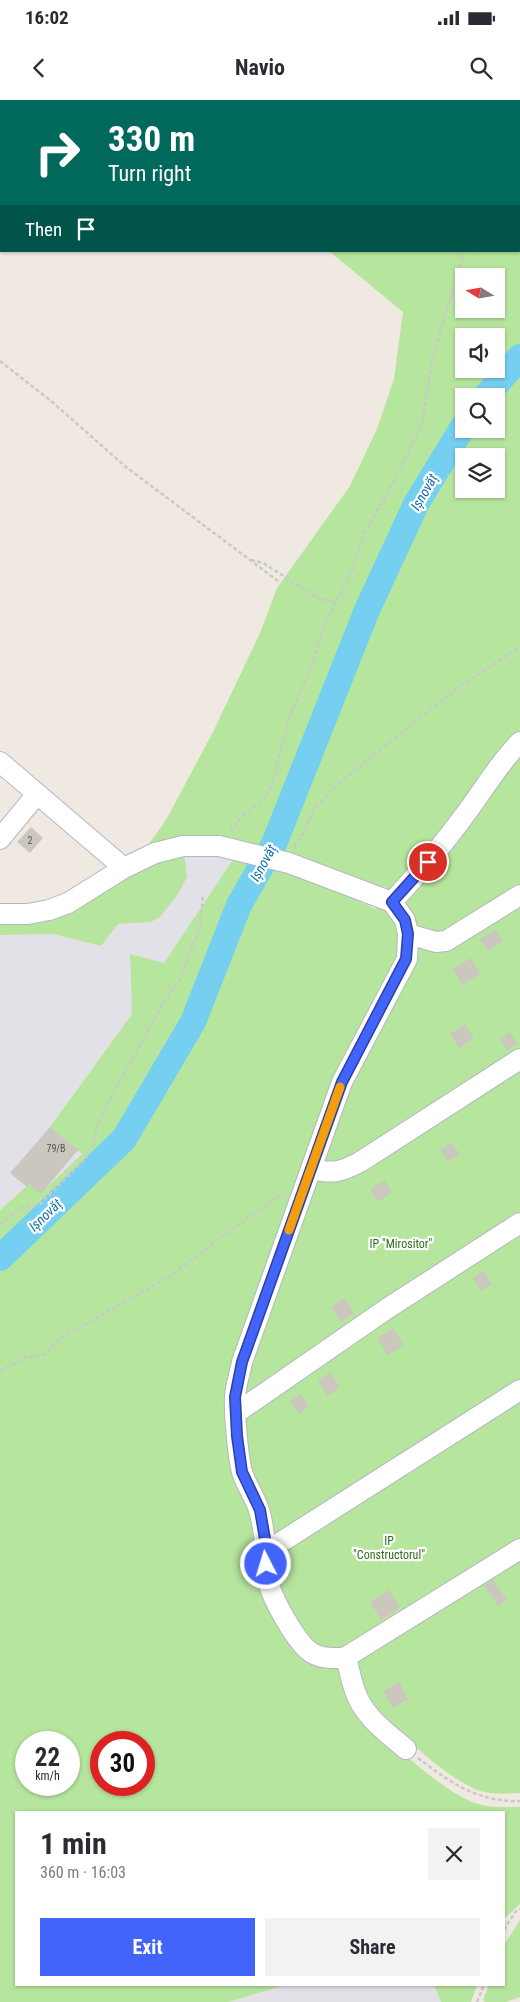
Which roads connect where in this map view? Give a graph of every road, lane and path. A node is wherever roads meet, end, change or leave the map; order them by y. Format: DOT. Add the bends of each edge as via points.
graph roads {
  1 [pos="464,252"];
  2 [pos="0,361"];
  3 [pos="249,560"];
  4 [pos="278,581"];
  5 [pos="337,603"];
  6 [pos="520,647"];
  7 [pos="520,742"];
  8 [pos="0,762"];
  9 [pos="37,794"];
  10 [pos="0,839"];
  11 [pos="219,846"];
  12 [pos="289,863"];
  13 [pos="124,868"];
  14 [pos="203,894"];
  15 [pos="520,895"];
  16 [pos="392,902"];
  17 [pos="0,914"];
  18 [pos="408,934"];
  19 [pos="520,1059"];
  20 [pos="312,1169"];
  21 [pos="304,1188"];
  22 [pos="520,1223"];
  23 [pos="0,1224"];
  24 [pos="0,1371"];
  25 [pos="520,1390"];
  26 [pos="236,1413"];
  27 [pos="520,1549"];
  28 [pos="267,1551"];
  29 [pos="346,1657"];
  30 [pos="406,1749"];
  31 [pos="520,1801"];
  32 [pos="520,1909"];
  33 [pos="505,1928"];
  34 [pos="484,1986"];
  35 [pos="477,2002"];
  1 -- 5 [label="path" via="432,360 422,424 363,536"];
  2 -- 3 [label="path" via="126,467"];
  3 -- 4 [label="path"];
  3 -- 5 [label="path" via="263,563 320,599"];
  5 -- 11 [label="path" via="323,627 312,666 290,715 272,784 263,800 243,815"];
  6 -- 12 [label="path" via="460,686 345,778 314,809"];
  7 -- 16 [label="street" via="502,760 464,816"];
  8 -- 9 [label="street"];
  9 -- 10 [label="street"];
  9 -- 13 [label="street"];
  11 -- 12 [label="street"];
  11 -- 13 [label="street" via="183,846 164,850"];
  12 -- 16 [label="street"];
  13 -- 17 [label="street" via="68,903 28,914"];
  14 -- 23 [label="path" via="200,928 180,979 99,1120 92,1148 39,1205 20,1208"];
  15 -- 18 [label="street" via="446,941 436,942"];
  16 -- 18 [label="street" via="405,920"];
  18 -- 20 [label="street" via="406,959 342,1082"];
  19 -- 20 [label="street" via="342,1172"];
  20 -- 21 [label="street"];
  21 -- 24 [label="path" via="284,1192 171,1276 60,1338 46,1354 24,1358"];
  21 -- 26 [label="street" via="242,1362 235,1397"];
  22 -- 26 [label="street" via="388,1308"];
  25 -- 28 [label="street"];
  26 -- 28 [label="street" via="242,1472 260,1510"];
  27 -- 29 [label="street"];
  28 -- 29 [label="street" via="268,1581 286,1621 303,1645 327,1658"];
  29 -- 30 [label="street" via="361,1704"];
  30 -- 31 [label="path" via="466,1791 500,1801"];
  32 -- 33 [label="path"];
  34 -- 35 [label="path"];
}
